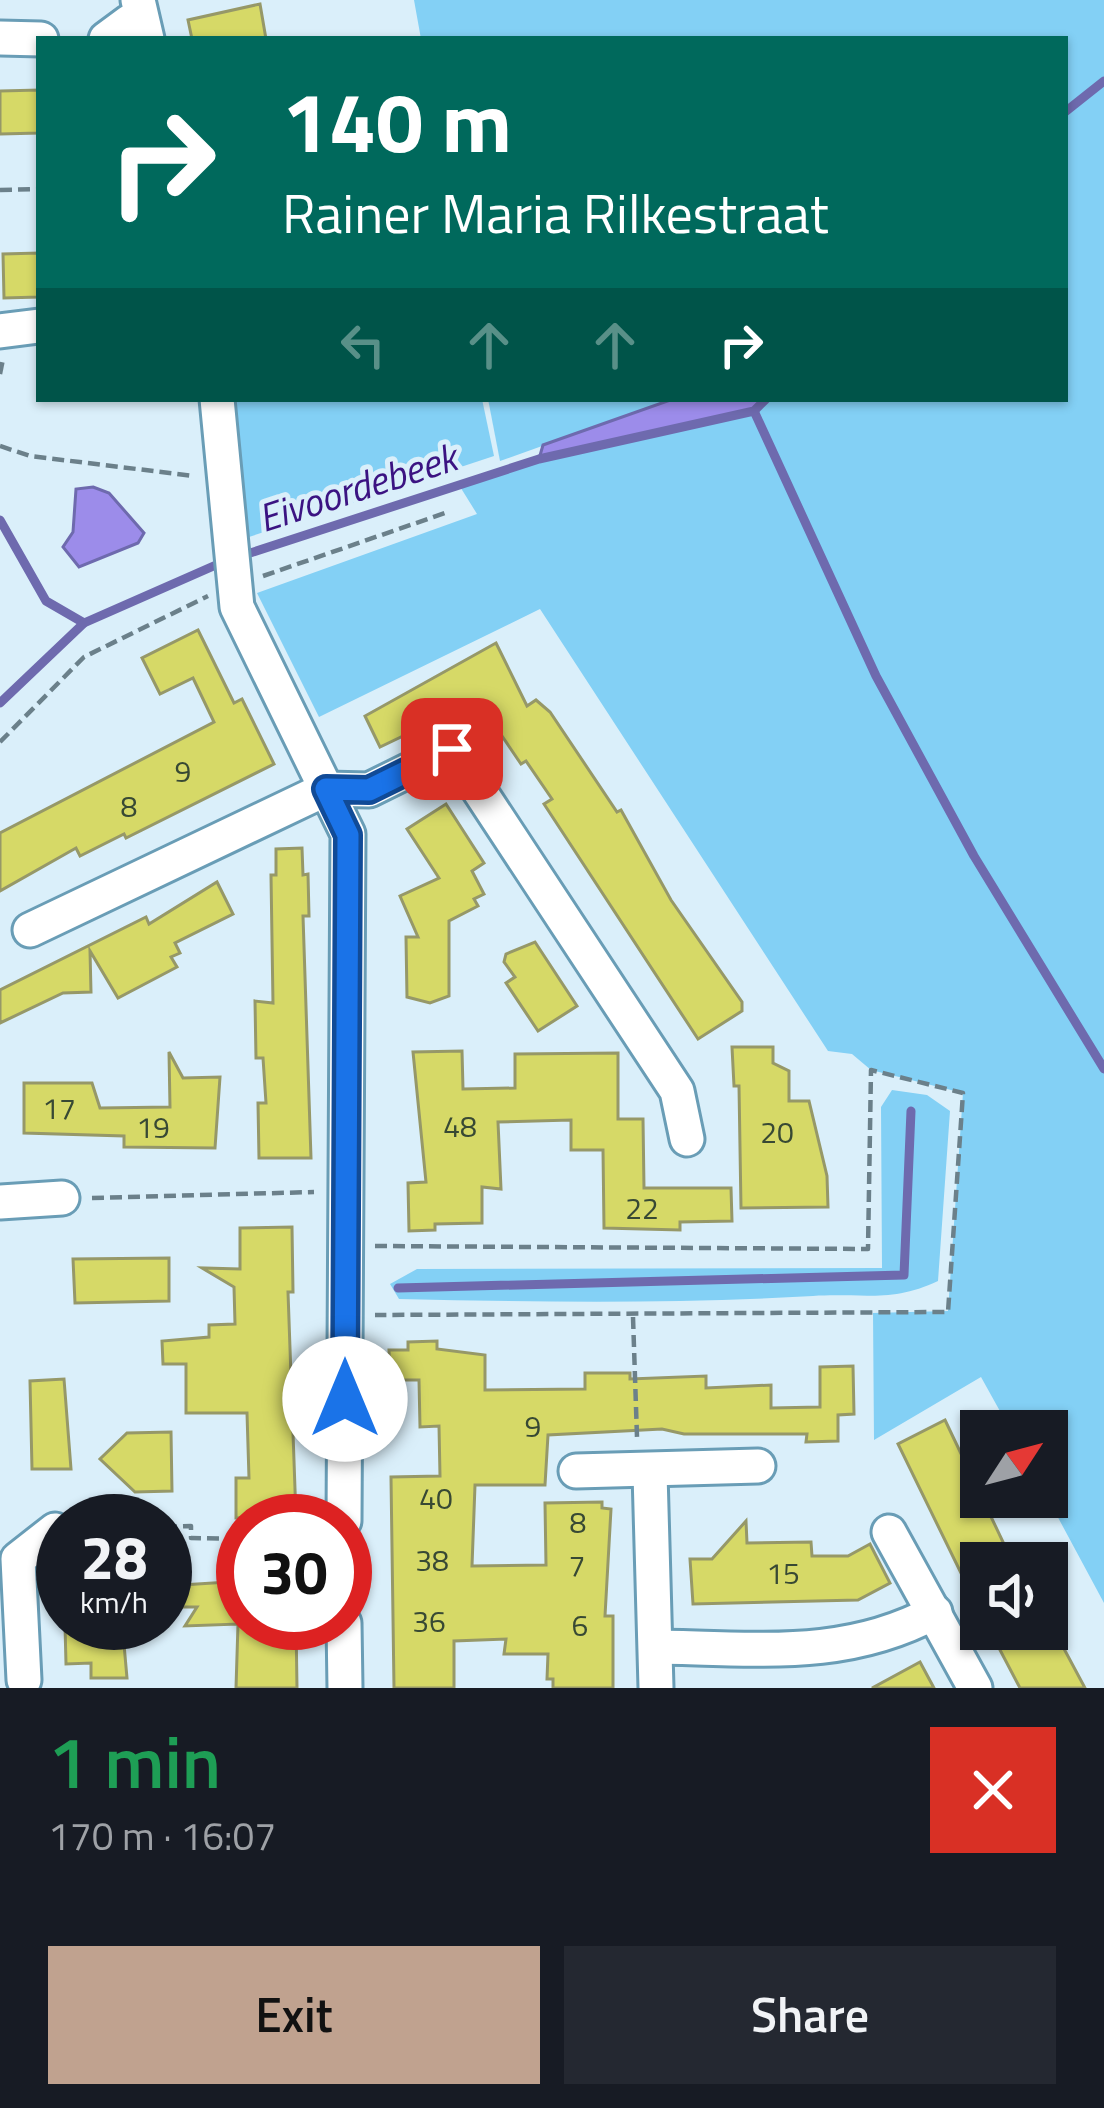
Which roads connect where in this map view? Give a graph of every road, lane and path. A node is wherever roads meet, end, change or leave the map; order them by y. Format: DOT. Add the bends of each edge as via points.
graph roads {
  1 [pos="0,38"];
  2 [pos="36,39"];
  3 [pos="36,189"];
  4 [pos="0,190"];
  5 [pos="36,326"];
  6 [pos="0,331"];
  7 [pos="217,402"];
  8 [pos="0,446"];
  9 [pos="228,480"];
  10 [pos="326,789"];
  11 [pos="30,930"];
  12 [pos="688,1139"];
  13 [pos="346,1190"];
  14 [pos="62,1198"];
  15 [pos="0,1202"];
  16 [pos="346,1243"];
  17 [pos="345,1317"];
  18 [pos="633,1317"];
  19 [pos="758,1466"];
  20 [pos="576,1471"];
  21 [pos="644,1472"];
  22 [pos="344,1494"];
  23 [pos="889,1532"];
  24 [pos="36,1542"];
  25 [pos="9,1560"];
  26 [pos="934,1612"];
  27 [pos="656,1647"];
  28 [pos="344,1650"];
  29 [pos="24,1680"];
  30 [pos="345,1688"];
  31 [pos="656,1688"];
  32 [pos="975,1688"];
  1 -- 2 [label="street"];
  3 -- 4 [label="path"];
  5 -- 6 [label="street"];
  7 -- 9 [label="street"];
  8 -- 9 [label="path"];
  9 -- 10 [label="street" via="237,607"];
  10 -- 11 [label="street"];
  10 -- 12 [label="street" via="369,790 452,749 677,1091"];
  10 -- 13 [label="street" via="348,835"];
  13 -- 14 [label="path"];
  13 -- 16 [label="street"];
  14 -- 15 [label="street"];
  16 -- 17 [label="street"];
  16 -- 18 [label="path" via="868,1249 871,1070 963,1093 948,1312"];
  17 -- 18 [label="path"];
  17 -- 22 [label="street"];
  18 -- 21 [label="path"];
  19 -- 21 [label="street"];
  20 -- 21 [label="street"];
  21 -- 27 [label="street"];
  23 -- 26 [label="street"];
  24 -- 25 [label="street"];
  25 -- 29 [label="street"];
  26 -- 27 [label="street" via="897,1633 840,1648"];
  26 -- 32 [label="street"];
  27 -- 31 [label="street"];
  28 -- 30 [label="street"];
}
